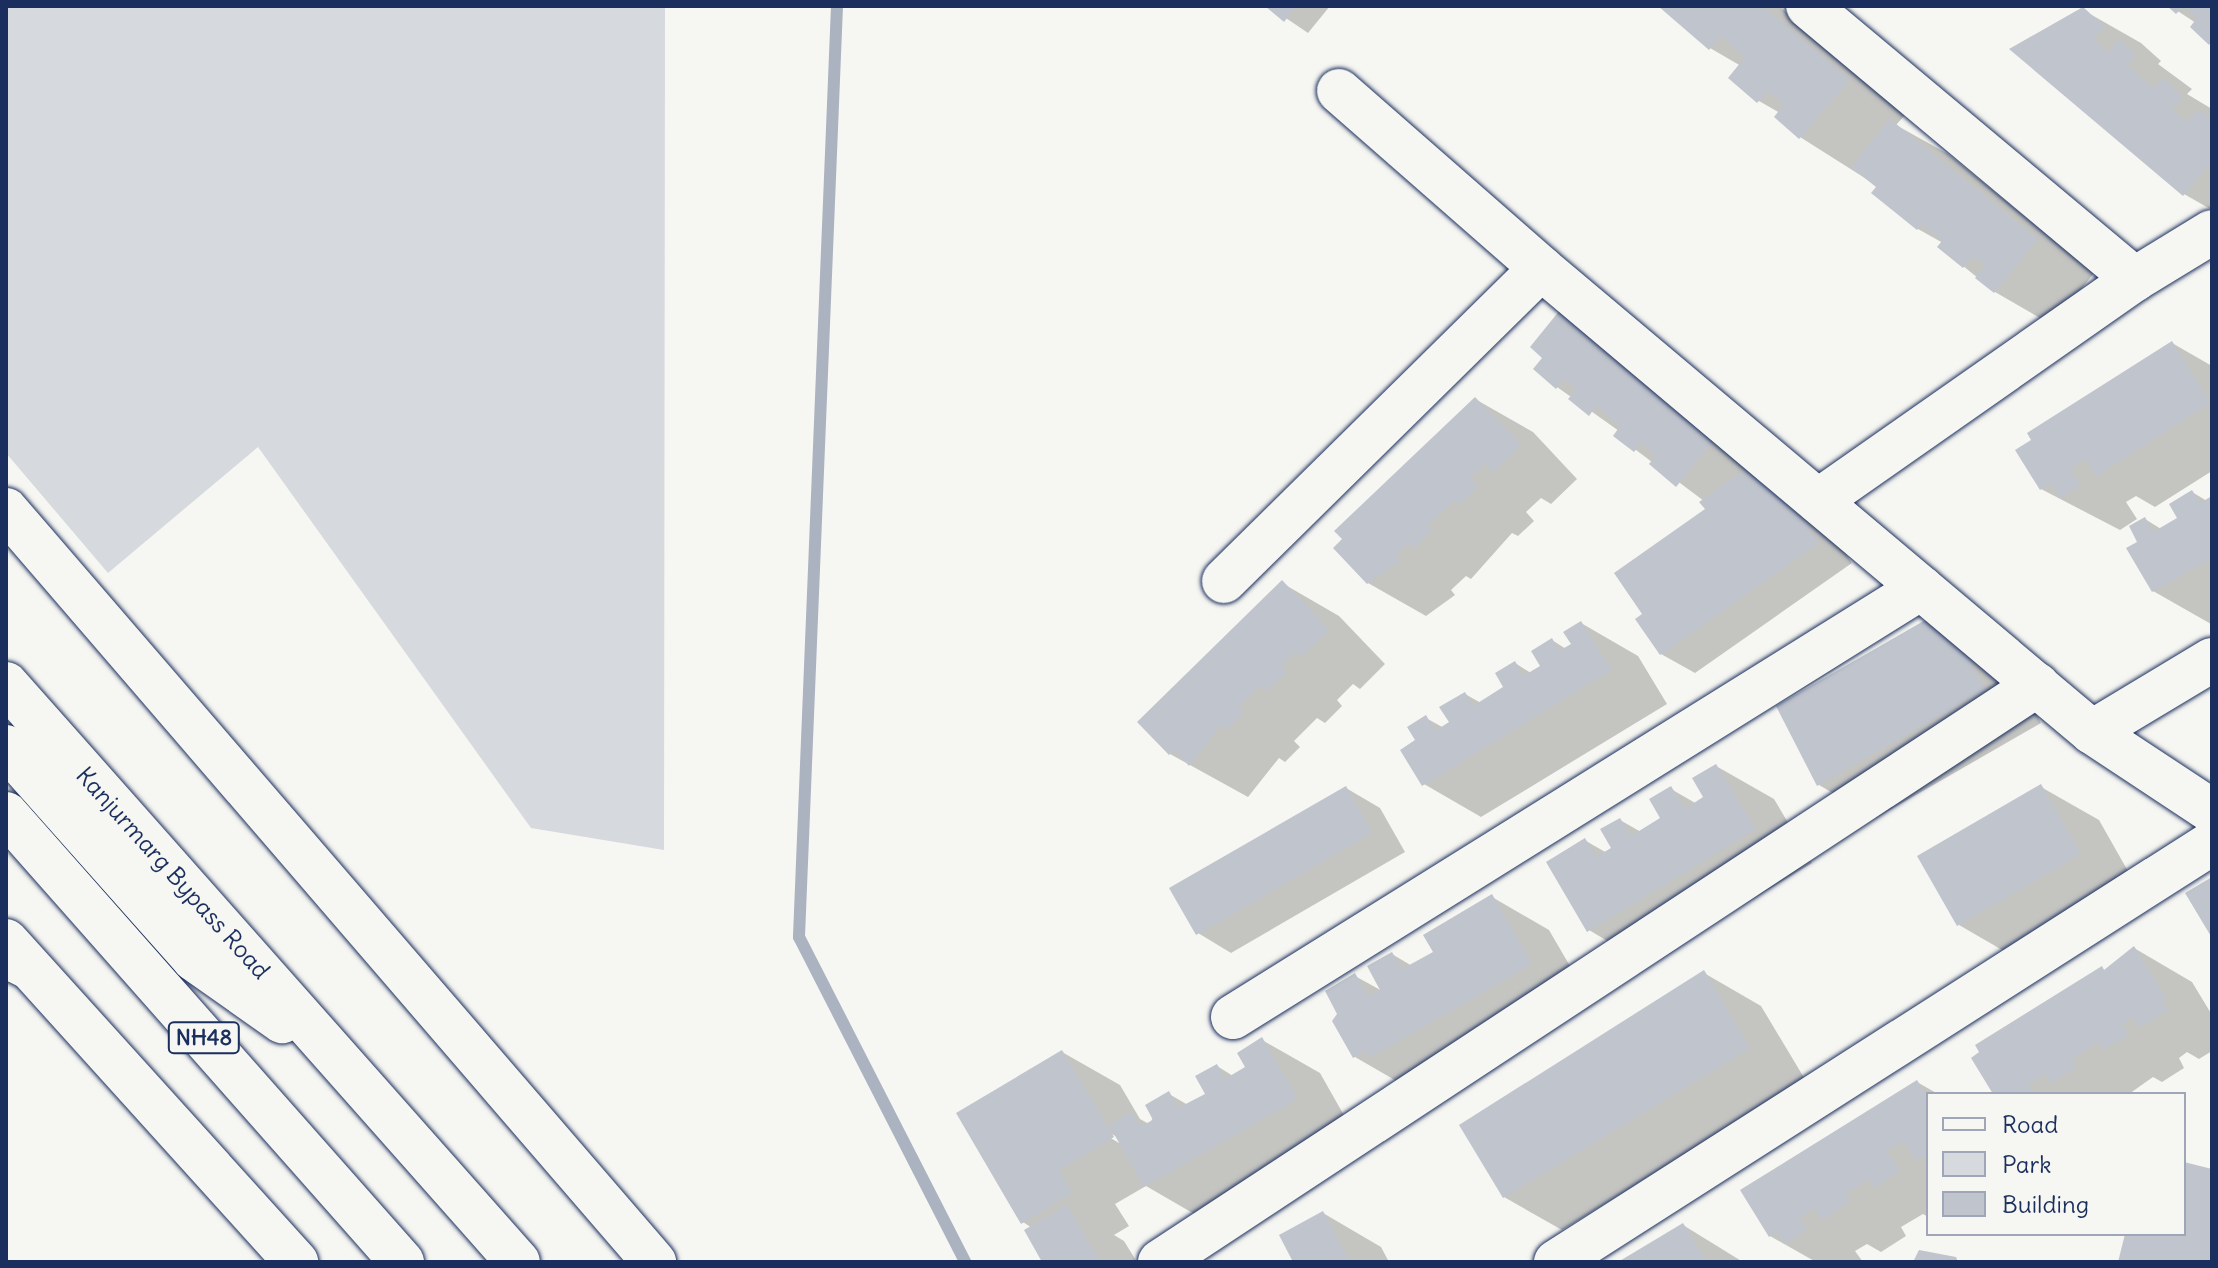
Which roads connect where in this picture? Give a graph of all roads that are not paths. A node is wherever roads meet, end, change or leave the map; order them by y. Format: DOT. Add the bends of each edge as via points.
graph roads {
  1 [pos="1821,10"];
  2 [pos="1339,91"];
  3 [pos="2212,232"];
  4 [pos="1541,268"];
  5 [pos="2135,279"];
  6 [pos="1818,501"];
  7 [pos="6,510"];
  8 [pos="1224,581"];
  9 [pos="1921,588"];
  10 [pos="2212,660"];
  11 [pos="6,684"];
  12 [pos="2037,685"];
  13 [pos="2092,732"];
  14 [pos="6,747"];
  15 [pos="2212,811"];
  16 [pos="6,814"];
  17 [pos="2212,843"];
  18 [pos="14,954"];
  19 [pos="1233,1017"];
  20 [pos="340,1061"];
  21 [pos="296,1262"];
  22 [pos="402,1262"];
  23 [pos="518,1262"];
  24 [pos="654,1262"];
  25 [pos="1160,1262"];
  26 [pos="1556,1262"];
  1 -- 5 [label="main road"];
  2 -- 4 [label="main road"];
  3 -- 5 [label="main road"];
  4 -- 6 [label="main road"];
  4 -- 8 [label="main road"];
  5 -- 6 [label="main road"];
  6 -- 9 [label="main road"];
  7 -- 24 [label="main road"];
  9 -- 12 [label="main road"];
  9 -- 19 [label="main road"];
  10 -- 13 [label="main road"];
  11 -- 20 [label="main road, Kanjurmarg Bypass Road"];
  12 -- 13 [label="main road"];
  12 -- 25 [label="main road"];
  13 -- 15 [label="main road"];
  14 -- 20 [label="main road" via="194,959"];
  16 -- 22 [label="main road, NH48"];
  17 -- 26 [label="main road"];
  18 -- 21 [label="main road"];
  20 -- 23 [label="main road"];
}
